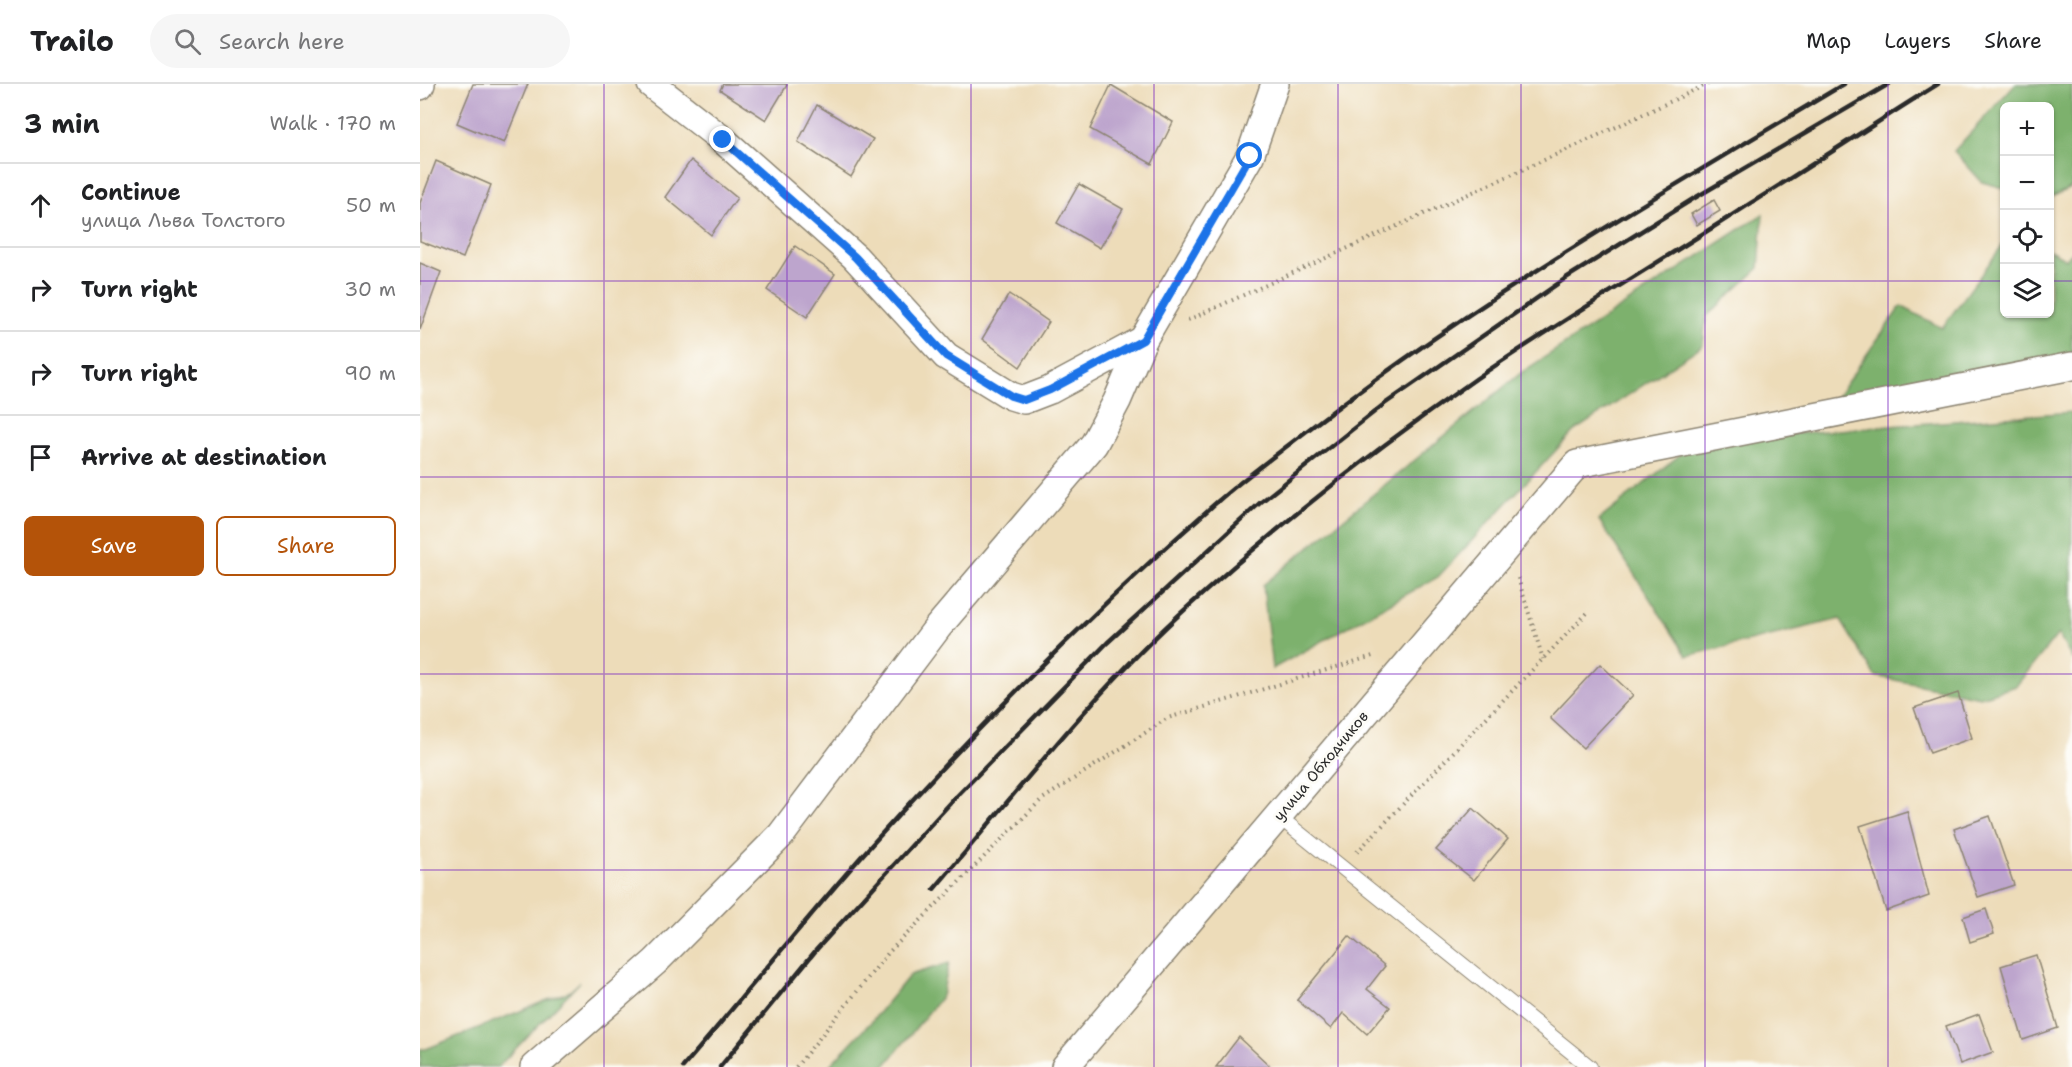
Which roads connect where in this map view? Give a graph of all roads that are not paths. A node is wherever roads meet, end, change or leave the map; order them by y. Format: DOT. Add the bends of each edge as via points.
graph roads {
  1 [pos="651,84"];
  2 [pos="1275,84"];
  3 [pos="1143,340"];
  4 [pos="2072,366"];
  5 [pos="1278,816"];
  6 [pos="534,1067"];
  7 [pos="1065,1067"];
  8 [pos="1590,1067"];
  1 -- 3 [label="street" via="723,140 855,257 946,356 1011,396 1024,400 1050,390"];
  2 -- 3 [label="street" via="1250,156"];
  3 -- 6 [label="street" via="1094,444 938,627 781,835 655,962"];
  4 -- 5 [label="street, улица Обходчиков" via="1577,465"];
  5 -- 7 [label="street, улица Обходчиков"];
  5 -- 8 [label="lane"];
}
